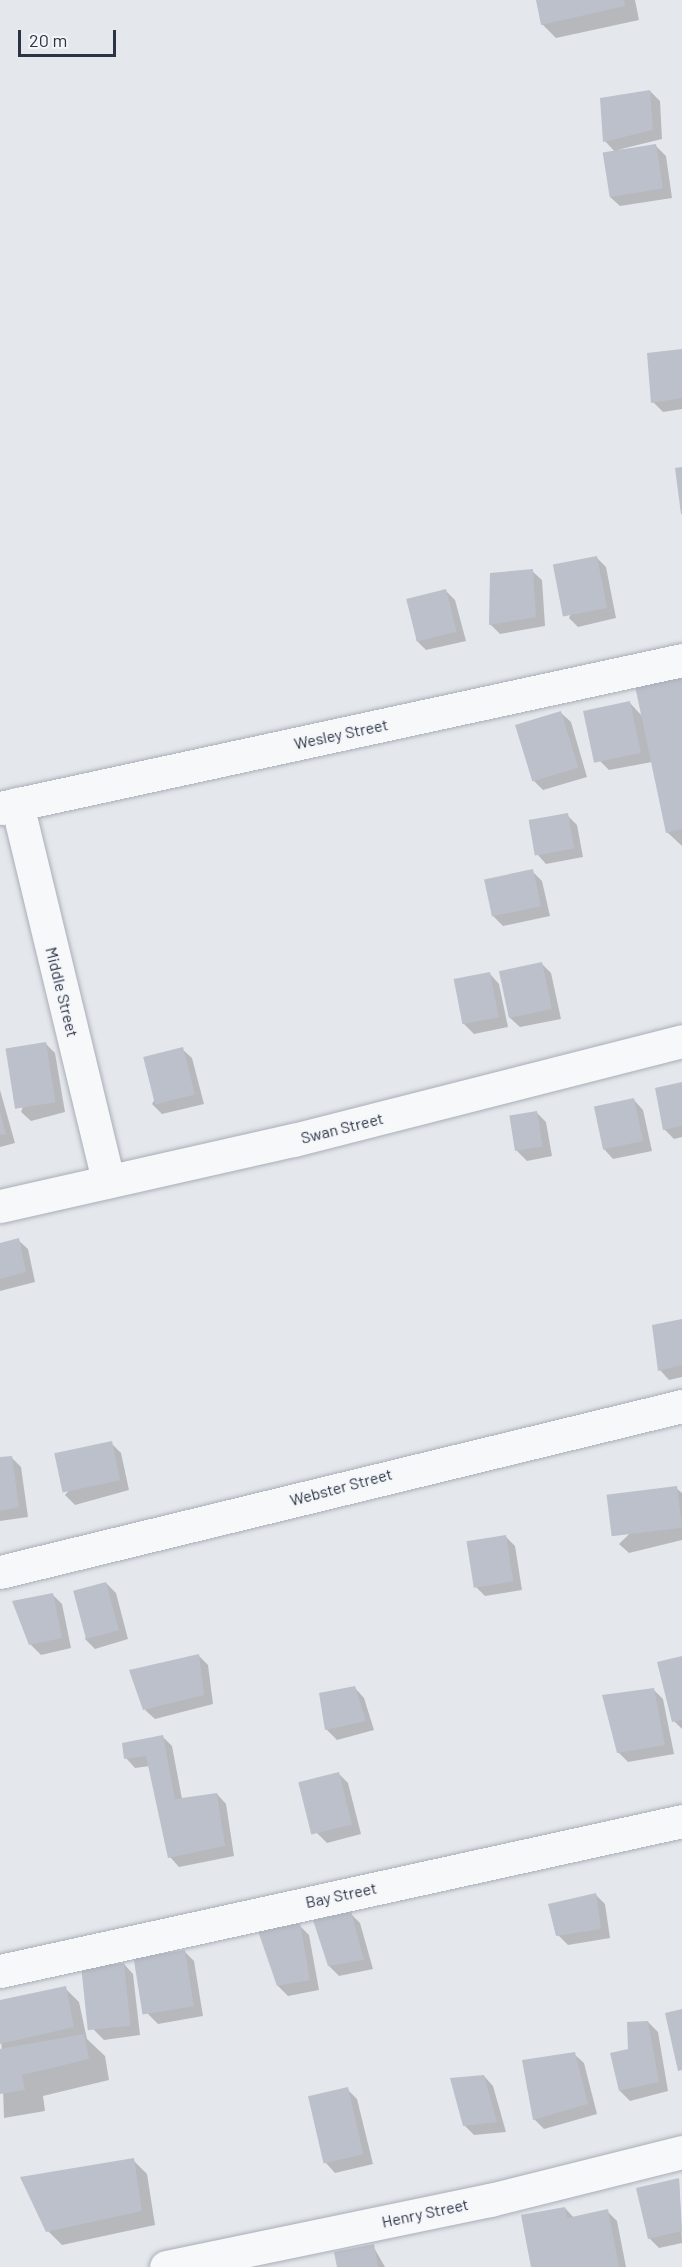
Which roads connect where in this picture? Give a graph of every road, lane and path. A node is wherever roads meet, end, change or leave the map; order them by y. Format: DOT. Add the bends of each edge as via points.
graph roads {
  1 [pos="682,660"];
  2 [pos="8,806"];
  3 [pos="682,1041"];
  4 [pos="108,1181"];
  5 [pos="0,1206"];
  6 [pos="682,1406"];
  7 [pos="0,1572"];
  8 [pos="682,1821"];
  9 [pos="0,1971"];
  10 [pos="682,2151"];
  11 [pos="166,2267"];
  1 -- 2 [label="street, Wesley Street"];
  2 -- 4 [label="street, Middle Street"];
  3 -- 4 [label="street, Swan Street" via="294,1140"];
  4 -- 5 [label="street, Swan Street"];
  6 -- 7 [label="street, Webster Street"];
  8 -- 9 [label="street, Bay Street"];
  10 -- 11 [label="street, Henry Street" via="490,2200"];
}
